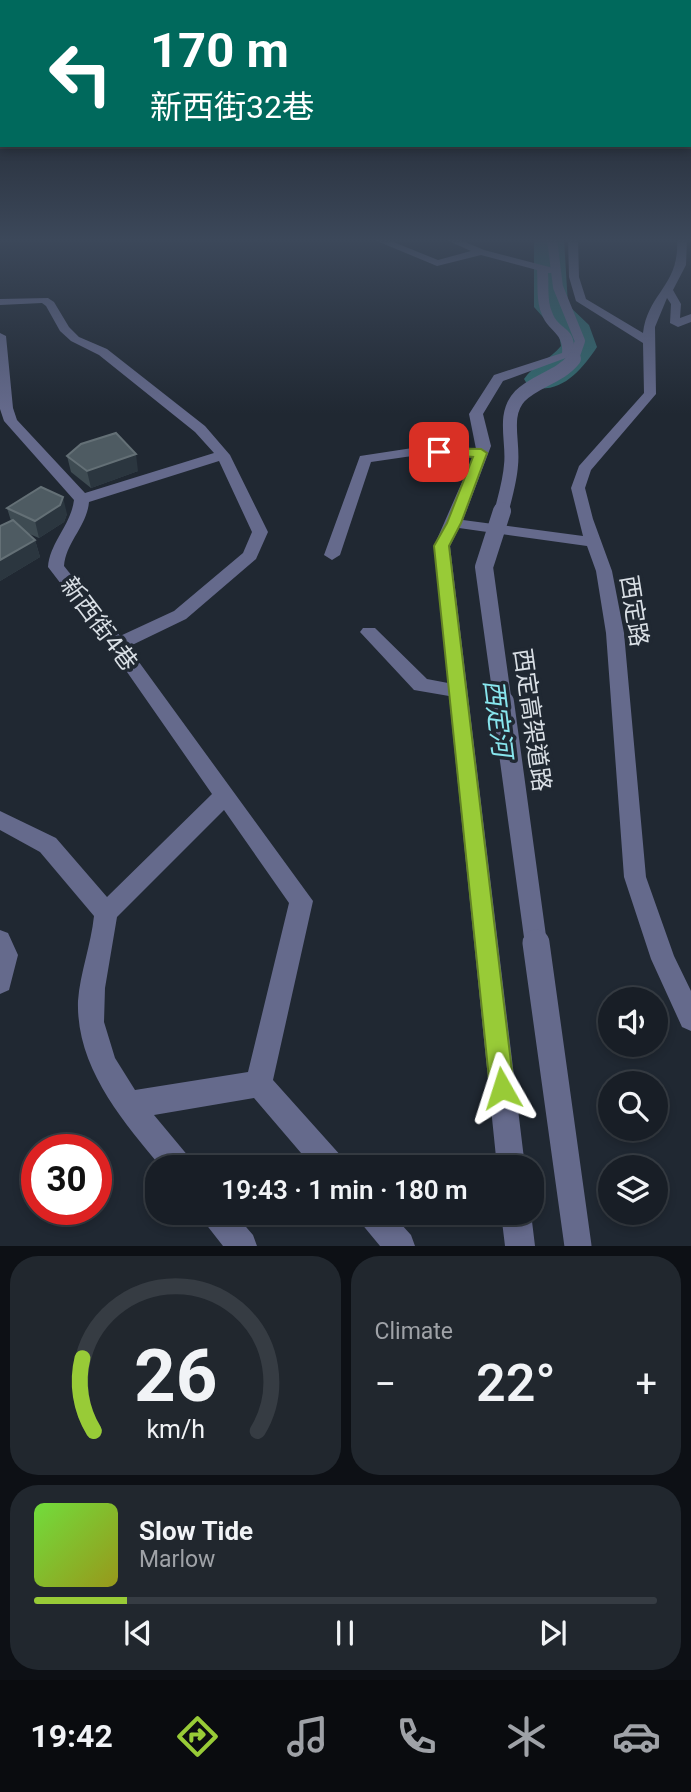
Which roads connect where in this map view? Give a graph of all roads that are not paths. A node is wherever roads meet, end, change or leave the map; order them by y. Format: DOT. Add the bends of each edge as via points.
graph roads {
  1 [pos="543,297"];
  2 [pos="561,297"];
  3 [pos="580,297"];
  4 [pos="663,297"];
  5 [pos="671,297"];
  6 [pos="0,302"];
  7 [pos="691,317"];
  8 [pos="0,335"];
  9 [pos="648,341"];
  10 [pos="481,453"];
  11 [pos="223,455"];
  12 [pos="82,499"];
  13 [pos="454,523"];
  14 [pos="593,542"];
  15 [pos="332,555"];
  16 [pos="369,632"];
  17 [pos="117,645"];
  18 [pos="458,691"];
  19 [pos="225,795"];
  20 [pos="0,820"];
  21 [pos="106,913"];
  22 [pos="0,941"];
  23 [pos="0,982"];
  24 [pos="691,1018"];
  25 [pos="259,1084"];
  26 [pos="129,1105"];
  27 [pos="169,1155"];
  28 [pos="321,1155"];
  29 [pos="510,1155"];
  30 [pos="225,1225"];
  31 [pos="382,1225"];
  32 [pos="517,1225"];
  33 [pos="242,1246"];
  34 [pos="400,1246"];
  35 [pos="520,1246"];
  36 [pos="578,1246"];
  1 -- 10 [label="street" via="542,307 553,327 564,331 568,355 498,378 476,414 484,446"];
  2 -- 36 [label="street, 西定高架道路, bridge" via="578,332 580,348 570,364 517,398 509,416 512,455 484,568"];
  3 -- 9 [label="street"];
  4 -- 9 [label="street, 西定路" via="652,317"];
  5 -- 7 [label="street" via="676,304 674,321 678,324"];
  6 -- 11 [label="street" via="44,299 50,303 75,339 103,352 134,376 200,429"];
  8 -- 12 [label="street" via="11,421"];
  9 -- 14 [label="street, 西定路" via="650,394 579,478 580,499"];
  10 -- 13 [label="street"];
  10 -- 15 [label="street" via="419,451 365,459"];
  11 -- 12 [label="street"];
  11 -- 17 [label="street" via="260,532 250,555 180,615"];
  12 -- 17 [label="street, 新西街4巷" via="80,519 55,558 56,567"];
  13 -- 14 [label="street"];
  13 -- 18 [label="street" via="442,546"];
  14 -- 24 [label="street, 西定路" via="604,571 615,633 635,877 663,960"];
  16 -- 18 [label="street" via="421,685"];
  17 -- 19 [label="street, 新西街4巷"];
  18 -- 29 [label="street"];
  19 -- 21 [label="street"];
  19 -- 25 [label="street, 新西街4巷" via="301,901"];
  20 -- 21 [label="street" via="48,845"];
  21 -- 26 [label="street" via="90,1000 98,1054"];
  22 -- 23 [label="street" via="6,955"];
  25 -- 26 [label="street"];
  25 -- 28 [label="street"];
  26 -- 27 [label="street"];
  30 -- 33 [label="street"];
  31 -- 34 [label="street"];
  32 -- 35 [label="street"];
}
